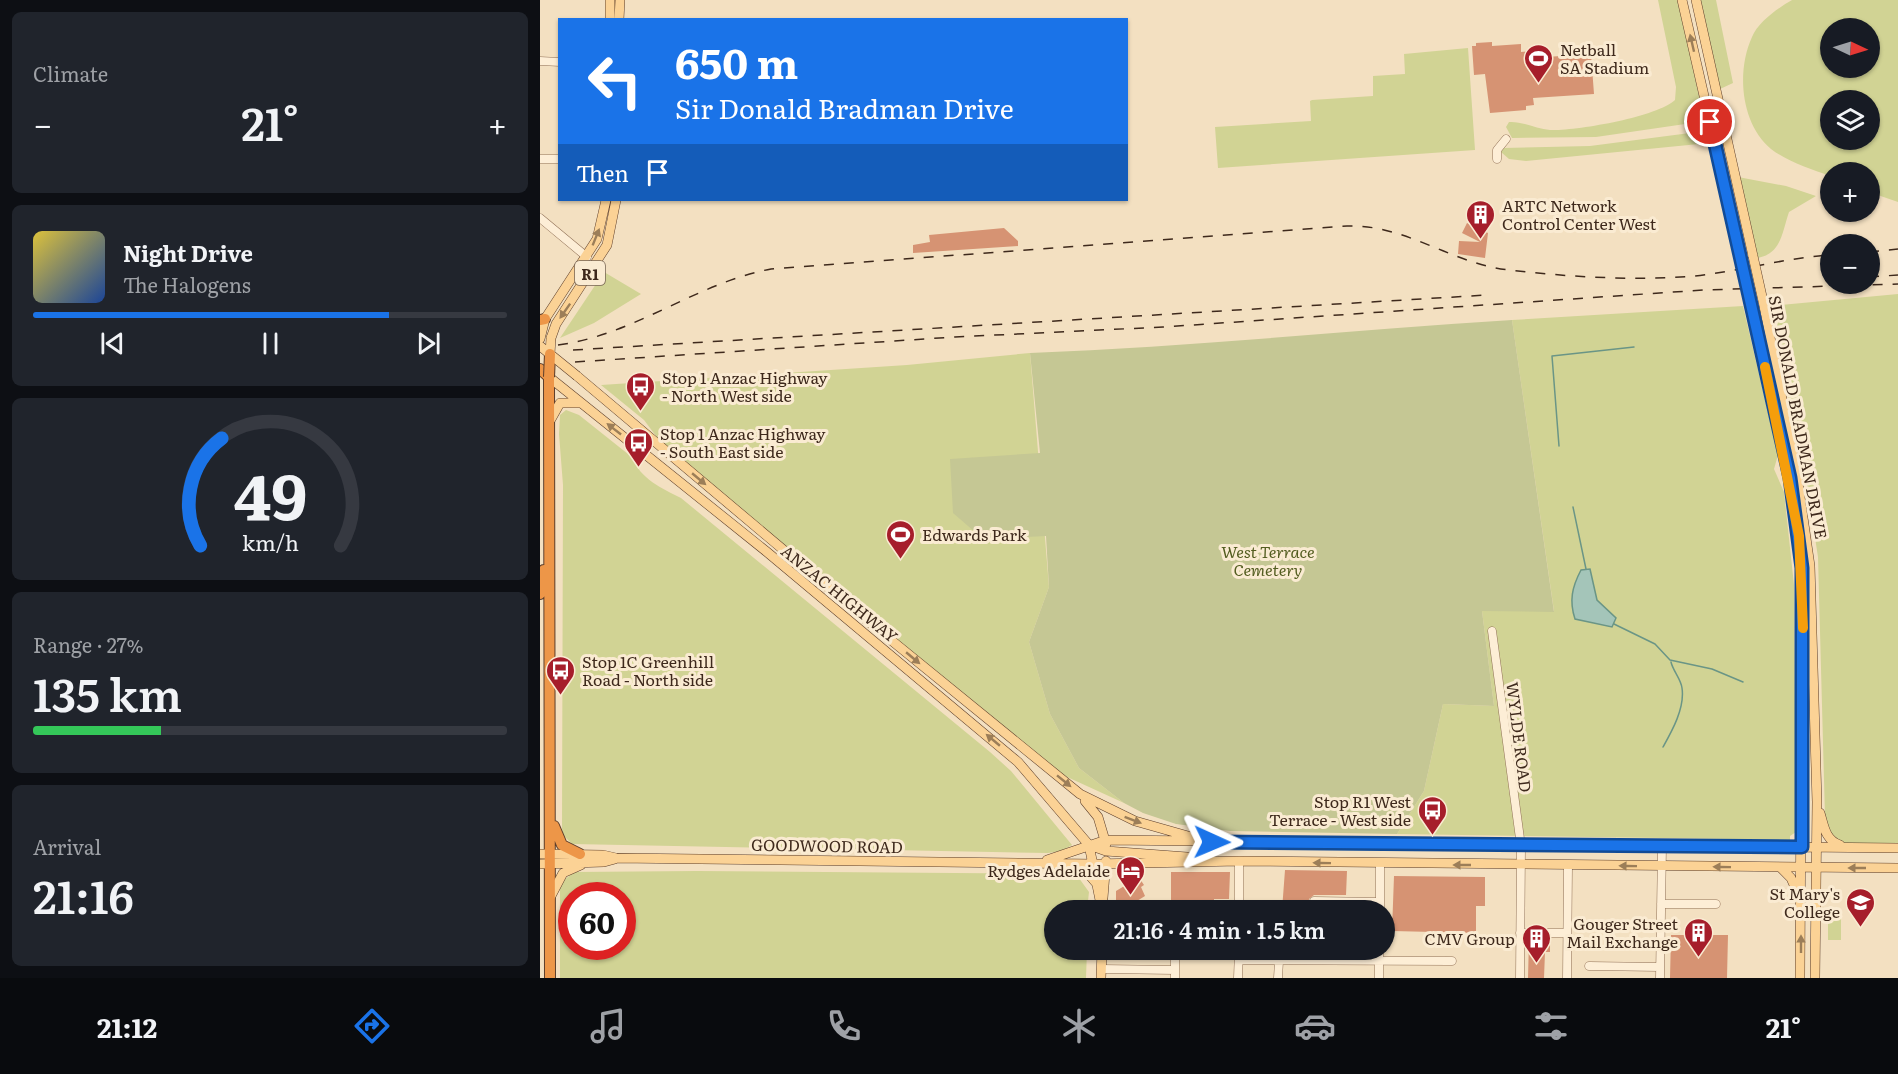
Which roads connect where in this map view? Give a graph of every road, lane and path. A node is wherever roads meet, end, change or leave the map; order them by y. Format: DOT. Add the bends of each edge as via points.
graph roads {
  1 [pos="610,0"];
  2 [pos="620,0"];
  3 [pos="1682,0"];
  4 [pos="1696,0"];
  5 [pos="610,18"];
  6 [pos="619,18"];
  7 [pos="540,62"];
  8 [pos="558,62"];
  9 [pos="1506,140"];
  10 [pos="540,159"];
  11 [pos="558,159"];
  12 [pos="1497,159"];
  13 [pos="606,201"];
  14 [pos="616,201"];
  15 [pos="540,218"];
  16 [pos="587,256"];
  17 [pos="597,261"];
  18 [pos="543,320"];
  19 [pos="540,334"];
  20 [pos="540,339"];
  21 [pos="540,346"];
  22 [pos="550,354"];
  23 [pos="540,369"];
  24 [pos="551,383"];
  25 [pos="580,403"];
  26 [pos="548,426"];
  27 [pos="750,522"];
  28 [pos="742,532"];
  29 [pos="549,570"];
  30 [pos="540,594"];
  31 [pos="1492,632"];
  32 [pos="550,697"];
  33 [pos="540,732"];
  34 [pos="1080,794"];
  35 [pos="1817,802"];
  36 [pos="551,811"];
  37 [pos="1106,840"];
  38 [pos="1212,842"];
  39 [pos="1381,844"];
  40 [pos="1089,845"];
  41 [pos="1521,846"];
  42 [pos="1662,846"];
  43 [pos="1802,847"];
  44 [pos="1817,847"];
  45 [pos="1848,848"];
  46 [pos="1898,848"];
  47 [pos="1106,851"];
  48 [pos="580,854"];
  49 [pos="616,858"];
  50 [pos="545,859"];
  51 [pos="1239,861"];
  52 [pos="589,863"];
  53 [pos="1036,863"];
  54 [pos="1074,864"];
  55 [pos="1094,864"];
  56 [pos="1106,864"];
  57 [pos="1380,865"];
  58 [pos="1568,865"];
  59 [pos="1521,866"];
  60 [pos="1662,866"];
  61 [pos="1780,867"];
  62 [pos="1801,867"];
  63 [pos="1816,868"];
  64 [pos="1898,868"];
  65 [pos="1096,884"];
  66 [pos="551,896"];
  67 [pos="1100,900"];
  68 [pos="1103,900"];
  69 [pos="1239,900"];
  70 [pos="1380,900"];
  71 [pos="1661,904"];
  72 [pos="1716,904"];
  73 [pos="1801,905"];
  74 [pos="1520,933"];
  75 [pos="1567,933"];
  76 [pos="1239,960"];
  77 [pos="1279,961"];
  78 [pos="1315,961"];
  79 [pos="1379,961"];
  80 [pos="1452,961"];
  81 [pos="1589,966"];
  82 [pos="1660,967"];
  83 [pos="1102,974"];
  84 [pos="1175,974"];
  85 [pos="550,978"];
  86 [pos="1239,978"];
  87 [pos="1278,978"];
  88 [pos="1379,978"];
  89 [pos="1520,978"];
  90 [pos="1567,978"];
  91 [pos="1660,978"];
  92 [pos="1800,978"];
  93 [pos="1815,978"];
  1 -- 5 [label="main road"];
  2 -- 6 [label="main road"];
  43 -- 3 [label="main road, SIR DONALD BRADMAN DRIVE, one-way, bridge" via="1802,568 1790,478"];
  4 -- 35 [label="main road, SIR DONALD BRADMAN DRIVE, bridge" via="1763,301 1807,531"];
  7 -- 8 [label="street"];
  9 -- 12 [label="street" via="1497,150"];
  10 -- 11 [label="street"];
  16 -- 13 [label="main road, R1, one-way" via="597,239"];
  14 -- 17 [label="main road, R1" via="612,230"];
  15 -- 16 [label="street"];
  16 -- 17 [label="main road"];
  16 -- 18 [label="main road, R1"];
  17 -- 22 [label="main road, R1, one-way, bridge" via="559,318 550,338"];
  18 -- 19 [label="main road, R1"];
  19 -- 20 [label="main road, R1"];
  21 -- 22 [label="main road, ANZAC HIGHWAY, bridge"];
  22 -- 24 [label="highway, R1, bridge"];
  22 -- 27 [label="main road, ANZAC HIGHWAY, one-way, bridge"];
  23 -- 24 [label="highway, ANZAC HIGHWAY"];
  24 -- 25 [label="main road, ANZAC HIGHWAY"];
  24 -- 26 [label="highway, R1"];
  25 -- 26 [label="main road" via="560,403"];
  28 -- 25 [label="main road, ANZAC HIGHWAY, one-way"];
  26 -- 29 [label="highway, R1"];
  27 -- 28 [label="main road"];
  27 -- 34 [label="main road, ANZAC HIGHWAY, one-way"];
  40 -- 28 [label="main road, ANZAC HIGHWAY, one-way" via="1007,751"];
  29 -- 30 [label="highway" via="542,574"];
  29 -- 32 [label="highway, R1"];
  31 -- 41 [label="street, WYLDE ROAD"];
  32 -- 33 [label="highway" via="545,728"];
  32 -- 36 [label="highway, R1"];
  34 -- 37 [label="main road" via="1098,817"];
  34 -- 38 [label="main road, one-way" via="1135,821"];
  35 -- 44 [label="main road, SIR DONALD BRADMAN DRIVE"];
  35 -- 45 [label="main road" via="1831,842"];
  36 -- 48 [label="highway" via="562,845"];
  36 -- 50 [label="highway, R1"];
  37 -- 38 [label="main road, GOODWOOD ROAD"];
  37 -- 40 [label="main road, GOODWOOD ROAD"];
  37 -- 47 [label="main road"];
  38 -- 39 [label="main road"];
  39 -- 41 [label="main road"];
  39 -- 57 [label="main road"];
  40 -- 47 [label="main road"];
  40 -- 53 [label="main road, GOODWOOD ROAD"];
  40 -- 55 [label="main road, ANZAC HIGHWAY"];
  41 -- 42 [label="main road"];
  41 -- 59 [label="street, WYLDE ROAD"];
  42 -- 43 [label="main road"];
  42 -- 60 [label="street"];
  43 -- 44 [label="main road"];
  43 -- 62 [label="main road, SIR DONALD BRADMAN DRIVE"];
  44 -- 45 [label="main road"];
  44 -- 63 [label="main road, SIR DONALD BRADMAN DRIVE"];
  45 -- 46 [label="main road"];
  47 -- 51 [label="main road"];
  47 -- 56 [label="main road"];
  48 -- 49 [label="main road, GOODWOOD ROAD"];
  48 -- 50 [label="main road, GOODWOOD ROAD"];
  49 -- 52 [label="main road, GOODWOOD ROAD"];
  49 -- 53 [label="main road, GOODWOOD ROAD"];
  50 -- 52 [label="main road, GOODWOOD ROAD"];
  50 -- 66 [label="highway, R1"];
  51 -- 56 [label="main road, GOODWOOD ROAD"];
  57 -- 51 [label="main road, one-way"];
  51 -- 69 [label="street"];
  52 -- 66 [label="main road" via="563,873"];
  53 -- 54 [label="main road, GOODWOOD ROAD"];
  54 -- 55 [label="main road, GOODWOOD ROAD"];
  54 -- 65 [label="main road"];
  55 -- 56 [label="main road, GOODWOOD ROAD"];
  55 -- 65 [label="main road, ANZAC HIGHWAY"];
  56 -- 68 [label="main road"];
  59 -- 57 [label="main road, one-way"];
  57 -- 70 [label="street"];
  58 -- 59 [label="main road"];
  60 -- 58 [label="main road, one-way"];
  58 -- 75 [label="street"];
  59 -- 74 [label="street, WYLDE ROAD"];
  61 -- 60 [label="main road, one-way"];
  60 -- 71 [label="street"];
  61 -- 62 [label="main road"];
  61 -- 73 [label="main road" via="1796,885"];
  62 -- 63 [label="main road"];
  62 -- 73 [label="main road, SIR DONALD BRADMAN DRIVE"];
  64 -- 63 [label="main road, one-way"];
  63 -- 93 [label="main road, SIR DONALD BRADMAN DRIVE"];
  65 -- 67 [label="main road, ANZAC HIGHWAY"];
  66 -- 85 [label="highway, R1"];
  71 -- 72 [label="street"];
  71 -- 82 [label="street"];
  92 -- 73 [label="main road, SIR DONALD BRADMAN DRIVE, one-way"];
  74 -- 75 [label="street"];
  74 -- 89 [label="street, WYLDE ROAD"];
  75 -- 90 [label="street"];
  76 -- 77 [label="street"];
  76 -- 86 [label="street"];
  77 -- 78 [label="street"];
  77 -- 87 [label="street"];
  78 -- 79 [label="street"];
  79 -- 80 [label="street"];
  79 -- 88 [label="street"];
  81 -- 82 [label="street"];
  82 -- 91 [label="street"];
  83 -- 84 [label="street"];
}
